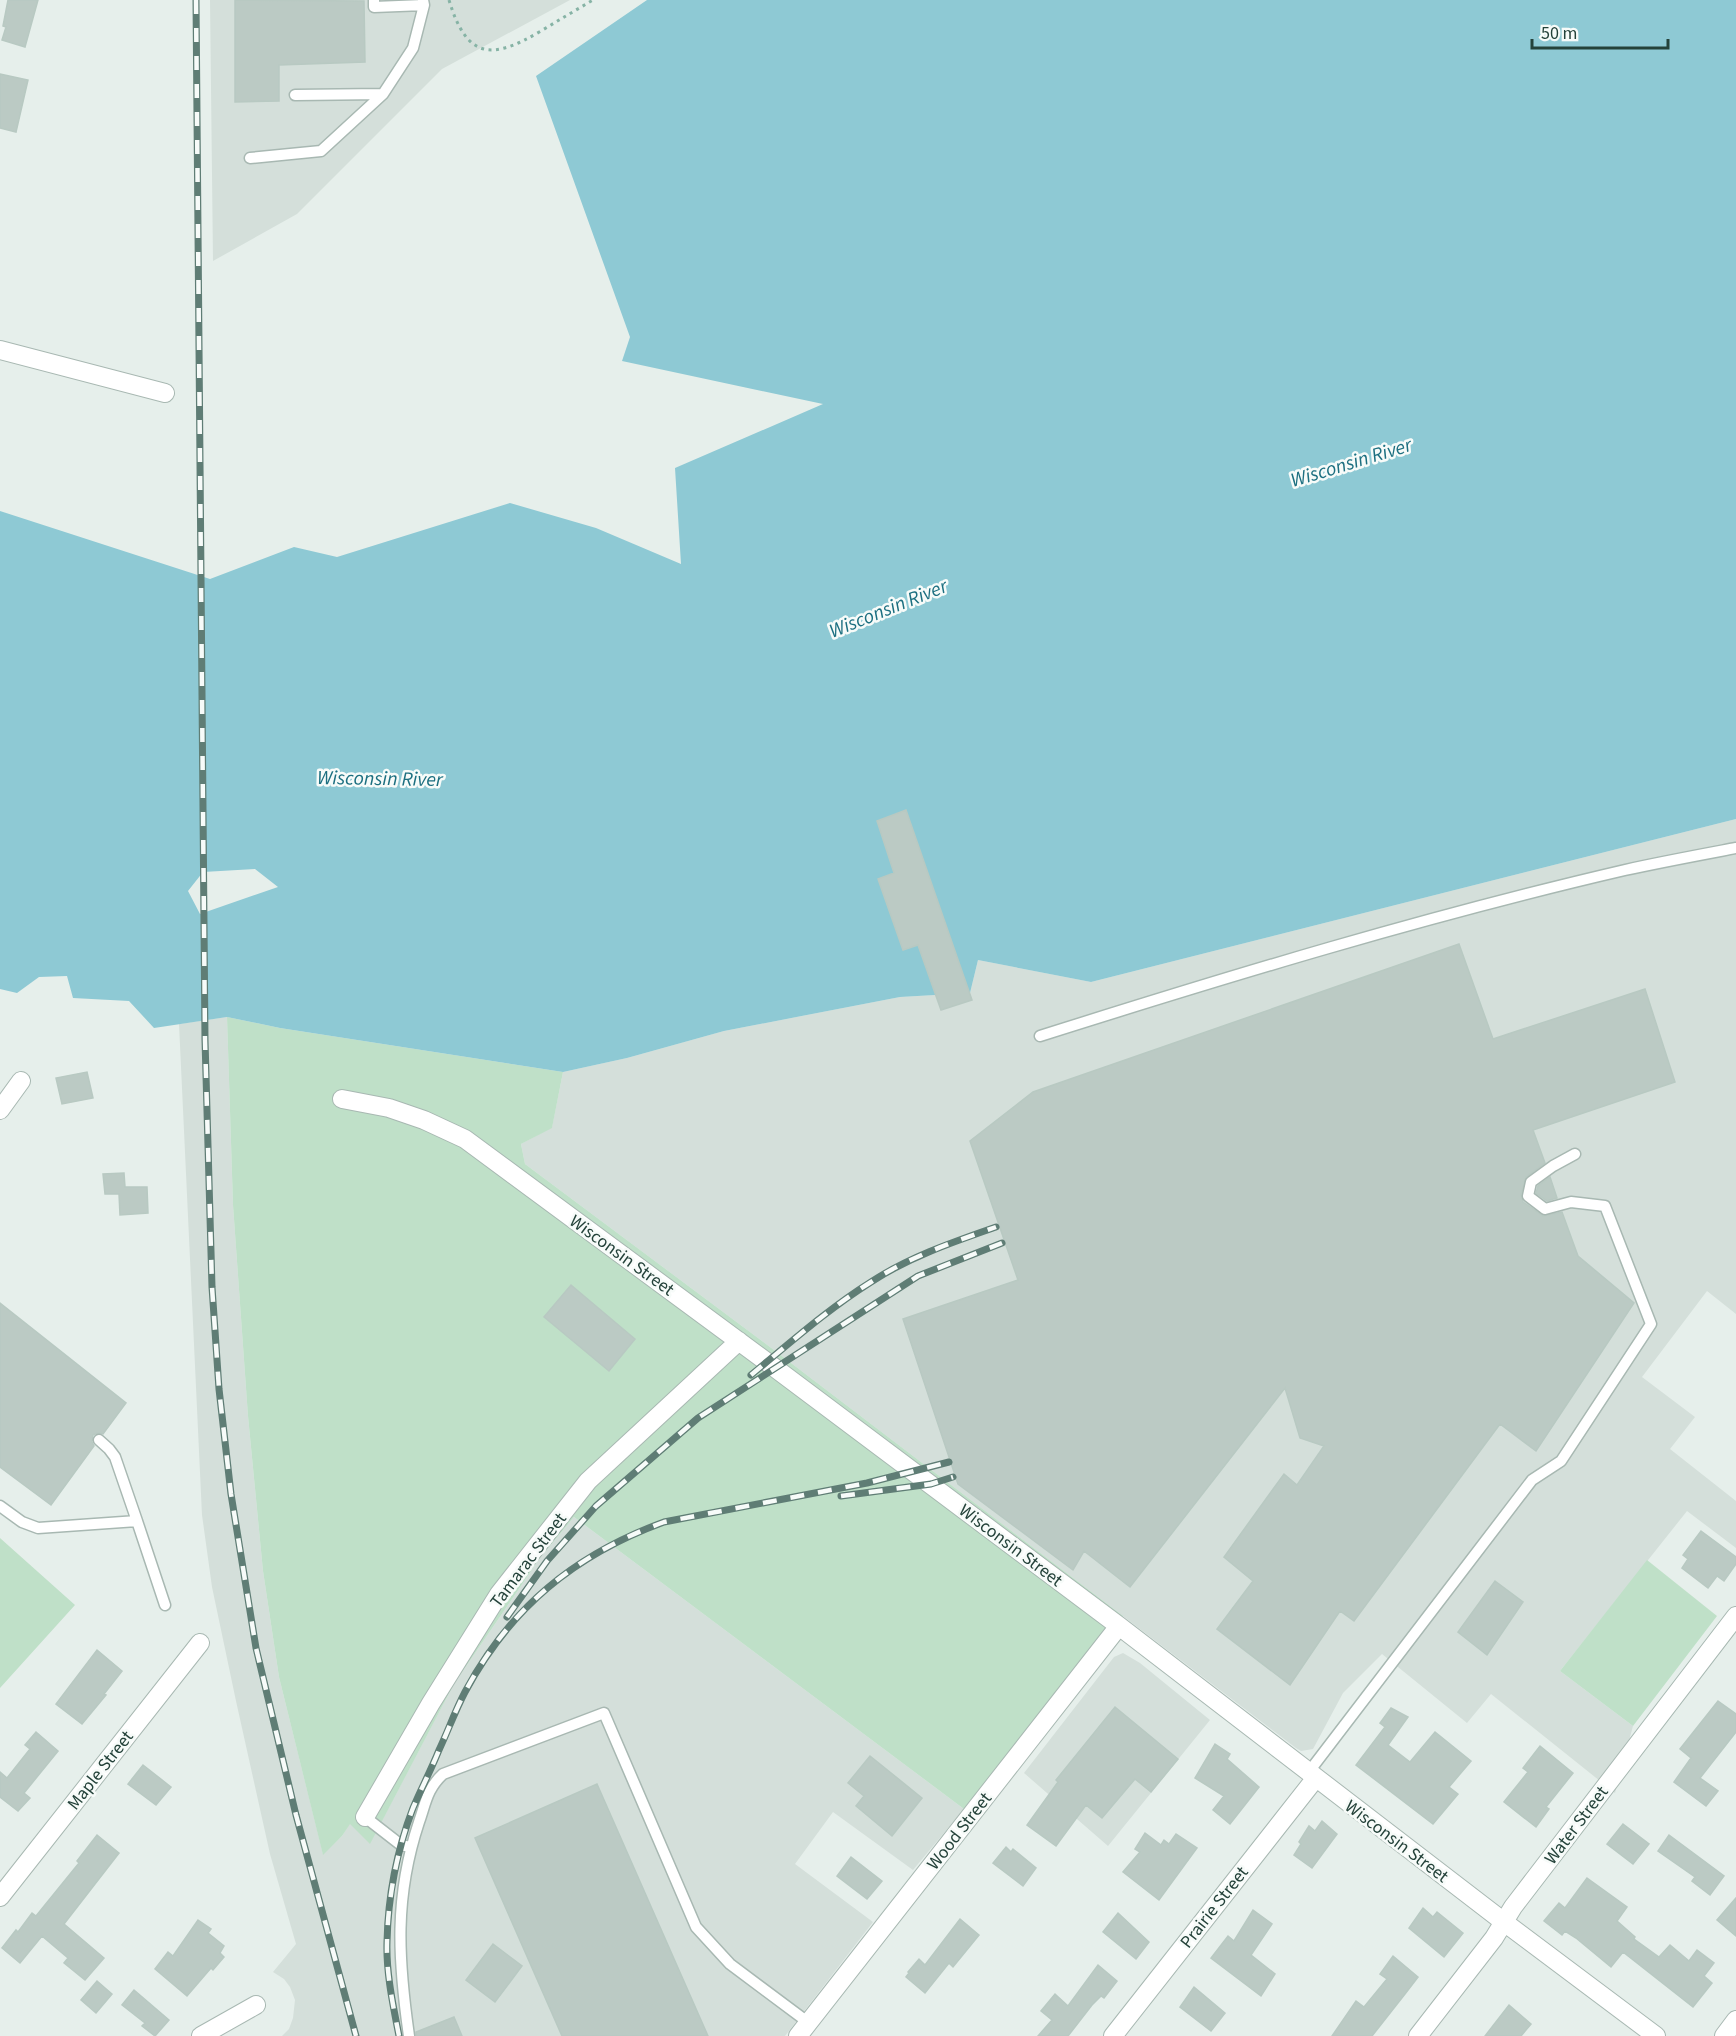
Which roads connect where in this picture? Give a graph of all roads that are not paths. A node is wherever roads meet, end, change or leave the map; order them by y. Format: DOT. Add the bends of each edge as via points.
graph roads {
  1 [pos="374,0"];
  2 [pos="424,2"];
  3 [pos="383,94"];
  4 [pos="296,95"];
  5 [pos="250,158"];
  6 [pos="0,350"];
  7 [pos="165,393"];
  8 [pos="1736,848"];
  9 [pos="1040,1036"];
  10 [pos="21,1081"];
  11 [pos="342,1099"];
  12 [pos="0,1110"];
  13 [pos="1575,1154"];
  14 [pos="739,1341"];
  15 [pos="99,1440"];
  16 [pos="0,1506"];
  17 [pos="137,1521"];
  18 [pos="165,1605"];
  19 [pos="1736,1616"];
  20 [pos="1119,1626"];
  21 [pos="200,1643"];
  22 [pos="1312,1776"];
  23 [pos="365,1817"];
  24 [pos="411,1847"];
  25 [pos="0,1897"];
  26 [pos="1504,1922"];
  27 [pos="256,2005"];
  28 [pos="1736,2020"];
  29 [pos="803,2029"];
  30 [pos="201,2036"];
  31 [pos="409,2036"];
  32 [pos="1113,2036"];
  33 [pos="1418,2036"];
  34 [pos="1656,2036"];
  35 [pos="1724,2036"];
  1 -- 2 [label="lane" via="374,8"];
  2 -- 3 [label="lane" via="413,48"];
  3 -- 4 [label="lane"];
  3 -- 5 [label="lane" via="321,151"];
  6 -- 7 [label="street"];
  8 -- 9 [label="lane" via="1446,914"];
  10 -- 12 [label="street"];
  11 -- 14 [label="street, Wisconsin Street" via="389,1108 465,1139"];
  13 -- 22 [label="lane" via="1530,1182 1528,1196 1545,1209 1571,1202 1605,1206 1651,1324 1561,1461 1532,1480"];
  14 -- 20 [label="street, Wisconsin Street"];
  14 -- 23 [label="street, Tamarac Street" via="588,1481 507,1585 431,1703"];
  15 -- 17 [label="lane" via="115,1457"];
  16 -- 17 [label="lane" via="38,1528"];
  17 -- 18 [label="lane"];
  19 -- 26 [label="street, Water Street"];
  20 -- 22 [label="street, Wisconsin Street"];
  20 -- 29 [label="street, Wood Street"];
  21 -- 25 [label="street, Maple Street"];
  22 -- 26 [label="street, Wisconsin Street"];
  22 -- 32 [label="street, Prairie Street"];
  23 -- 24 [label="lane" via="401,1845"];
  24 -- 29 [label="lane" via="431,1785 443,1774 604,1713 696,1927 730,1964"];
  24 -- 31 [label="lane" via="399,1918 401,1978"];
  26 -- 33 [label="street, Water Street"];
  26 -- 34 [label="street, Wisconsin Street"];
  27 -- 30 [label="street"];
  28 -- 35 [label="street"];
}
